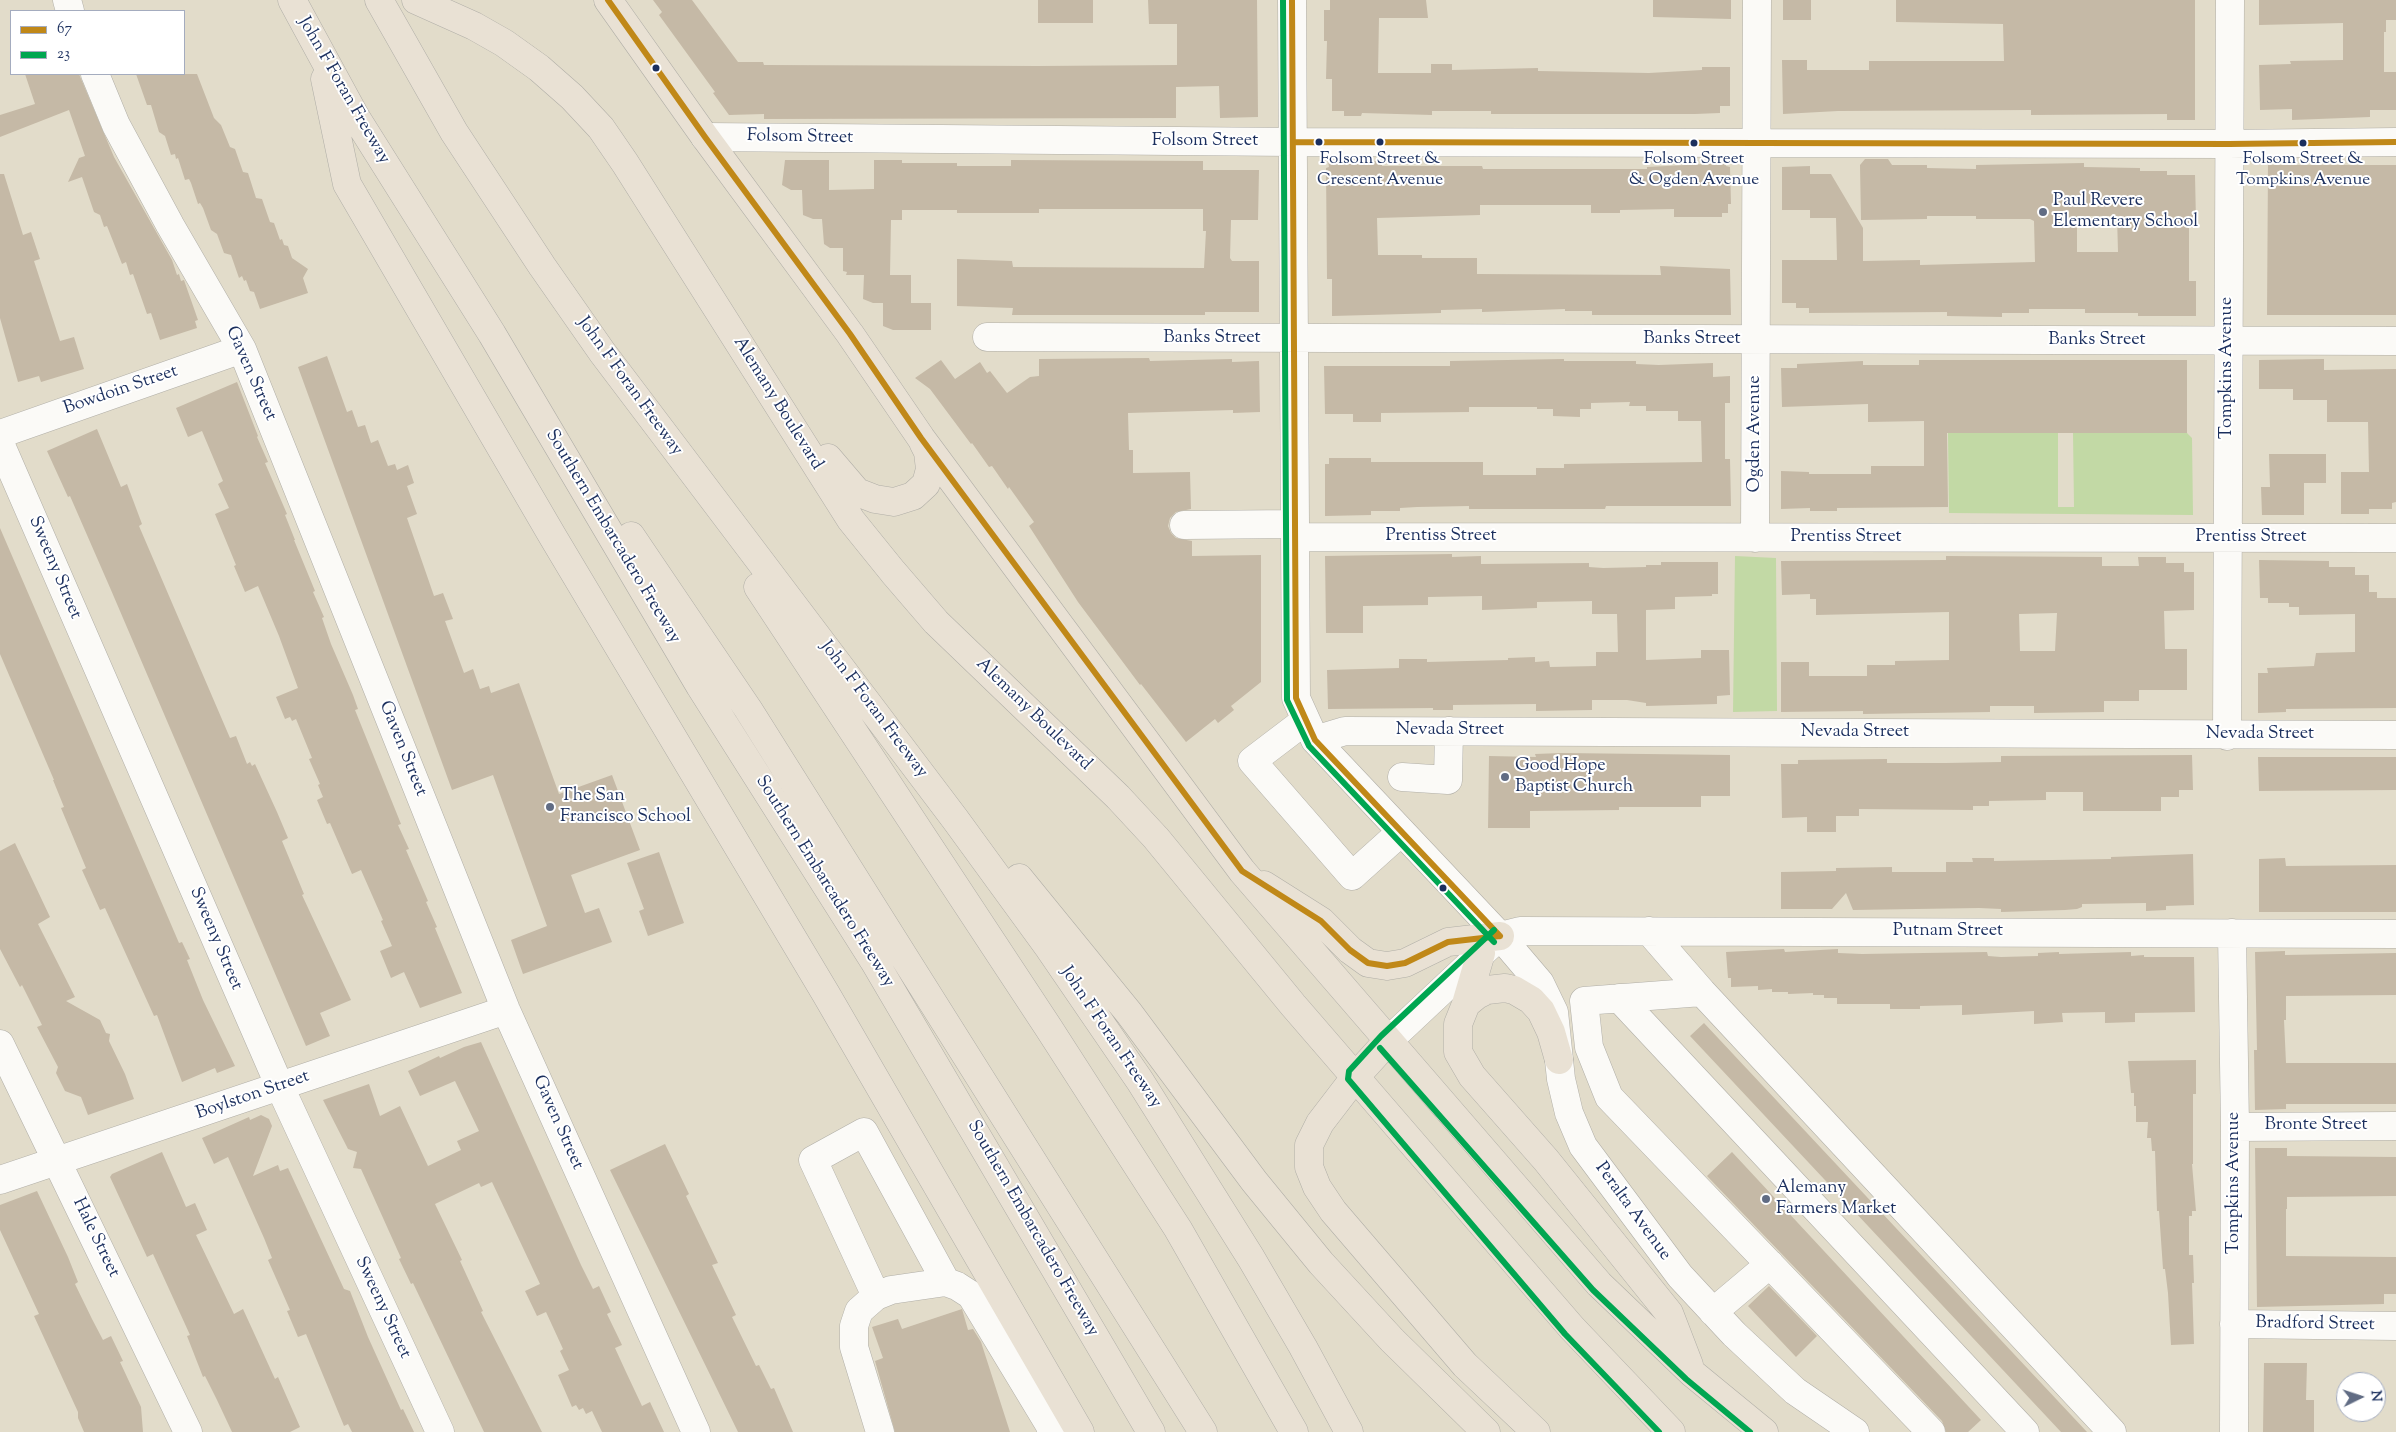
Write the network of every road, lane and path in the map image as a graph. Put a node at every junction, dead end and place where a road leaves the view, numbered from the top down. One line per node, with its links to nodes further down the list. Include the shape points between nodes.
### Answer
1 (292, 0): 8 (main road, John F Foran Freeway)
2 (379, 0): 22 (main road, John F Foran Freeway, via 454,132)
3 (416, 0): 23 (main road, Alemany Boulevard, via 504,43 572,97 606,135)
4 (608, 0): 10 (main road)
5 (1292, 0): 11 (street, Peralta Avenue)
6 (1757, 0): 13 (street, Ogden Avenue)
7 (2230, 0): 14 (street, Tompkins Avenue)
8 (319, 51): 15 (main road, John F Foran Freeway, via 408,204); 69 (main road, via 348,184 548,529 826,994)
9 (95, 75): 21 (street, Gaven Street, via 116,125)
10 (705, 137): 11 (street, Folsom Street); 25 (main road)
11 (1293, 142): 13 (street, Folsom Street); 17 (street, Peralta Avenue)
12 (2396, 142): 14 (street, Folsom Street)
13 (1756, 143): 14 (street, Folsom Street); 18 (street, Ogden Avenue)
14 (2229, 144): 19 (street, Tompkins Avenue)
15 (492, 334): 70 (main road, Southern Embarcadero Freeway, via 690,670 874,961); 71 (main road, via 729,680)
16 (987, 337): 17 (street, Banks Street)
17 (1294, 339): 18 (street, Banks Street); 28 (street, Peralta Avenue)
18 (1756, 340): 19 (street, Banks Street); 29 (street, Ogden Avenue)
19 (2228, 341): 20 (street, Banks Street); 30 (street, Tompkins Avenue)
20 (2396, 341)
21 (242, 349): 24 (street, Bowdoin Street); 47 (street, Gaven Street)
22 (602, 352): 32 (main road, John F Foran Freeway); 72 (main road, via 1121,1139 1178,1229)
23 (765, 385): 25 (main road, via 858,492 875,500 894,502 913,496 926,484 930,469); 51 (main road, Alemany Boulevard, via 851,520 893,572 936,622 1118,797 1156,838 1293,1005)
24 (0, 434)
25 (922, 438): 39 (main road)
26 (0, 443): 52 (street, Sweeny Street)
27 (1184, 525): 28 (street, Prentiss Street)
28 (1295, 531): 29 (street, Prentiss Street); 33 (street, Peralta Avenue, via 1296,698)
29 (1755, 538): 30 (street, Prentiss Street)
30 (2227, 538): 31 (street, Prentiss Street); 35 (street, Tompkins Avenue)
31 (2396, 538)
32 (795, 608): 73 (main road, John F Foran Freeway, via 1044,941 1140,1081 1264,1281); 74 (main road, via 1097,972 1286,1221 1357,1303)
33 (1310, 730): 34 (street, Nevada Street); 38 (street, Peralta Avenue); 38 (street, via 1252,761 1352,876)
34 (1449, 731): 35 (street, Nevada Street); 37 (street, via 1448,780)
35 (2227, 736): 36 (street, Nevada Street)
36 (2396, 736)
37 (1402, 777)
38 (1402, 832): 43 (street, Peralta Avenue)
39 (1242, 871): 43 (main road, via 1321,921 1368,963 1387,966 1405,963 1448,942); 48 (main road)
40 (1649, 931): 41 (street, Putnam Street); 43 (street, Putnam Street, via 1520,931); 44 (street)
41 (2232, 933): 42 (street, Putnam Street); 53 (street, Tompkins Avenue)
42 (2396, 934)
43 (1490, 944): 46 (main road); 48 (street); 50 (street, Peralta Avenue, via 1540,982 1554,1012)
44 (1702, 992): 45 (street); 81 (street)
45 (1619, 998): 57 (street, via 1584,1000 1589,1047 1609,1097); 80 (street)
46 (1466, 1004): 50 (main road, via 1488,990 1505,988 1531,1000 1542,1011); 63 (main road, via 1458,1024 1458,1052 1472,1076 1546,1160 1669,1314)
47 (506, 1010): 52 (street, Boylston Street); 66 (street, Gaven Street)
48 (1387, 1042): 51 (main road); 63 (main road, via 1599,1284)
49 (0, 1044): 55 (street, Hale Street)
50 (1559, 1060): 60 (street, Peralta Avenue, via 1569,1113 1583,1146 1680,1276)
51 (1356, 1076): 75 (main road, via 1320,1123 1309,1145 1309,1167 1316,1187 1465,1365); 76 (main road, Alemany Boulevard, via 1572,1328)
52 (280, 1087): 55 (street, Boylston Street); 65 (street, Sweeny Street)
53 (2235, 1126): 54 (street, Bronte Street); 61 (street, Tompkins Avenue)
54 (2396, 1126)
55 (58, 1162): 56 (street, Boylston Street); 64 (street, Hale Street)
56 (0, 1180)
57 (1770, 1264): 60 (street); 79 (street)
58 (946, 1282): 59 (street, via 899,1288); 59 (street, via 864,1132 813,1160); 68 (street, via 971,1295)
59 (876, 1296): 67 (street, via 859,1311 854,1326 854,1347)
60 (1713, 1312): 78 (street, Peralta Avenue, via 1795,1391)
61 (2234, 1324): 62 (street, Bradford Street); 82 (street, Tompkins Avenue)
62 (2396, 1326)
63 (1692, 1373): 77 (main road)
64 (188, 1432)
65 (440, 1432)
66 (696, 1432)
67 (880, 1432)
68 (1052, 1432)
69 (1080, 1432)
70 (1151, 1432)
71 (1204, 1432)
72 (1294, 1432)
73 (1349, 1432)
74 (1486, 1432)
75 (1536, 1432)
76 (1671, 1432)
77 (1764, 1432)
78 (1855, 1432)
79 (1931, 1432)
80 (2025, 1432)
81 (2112, 1432)
82 (2234, 1432)

